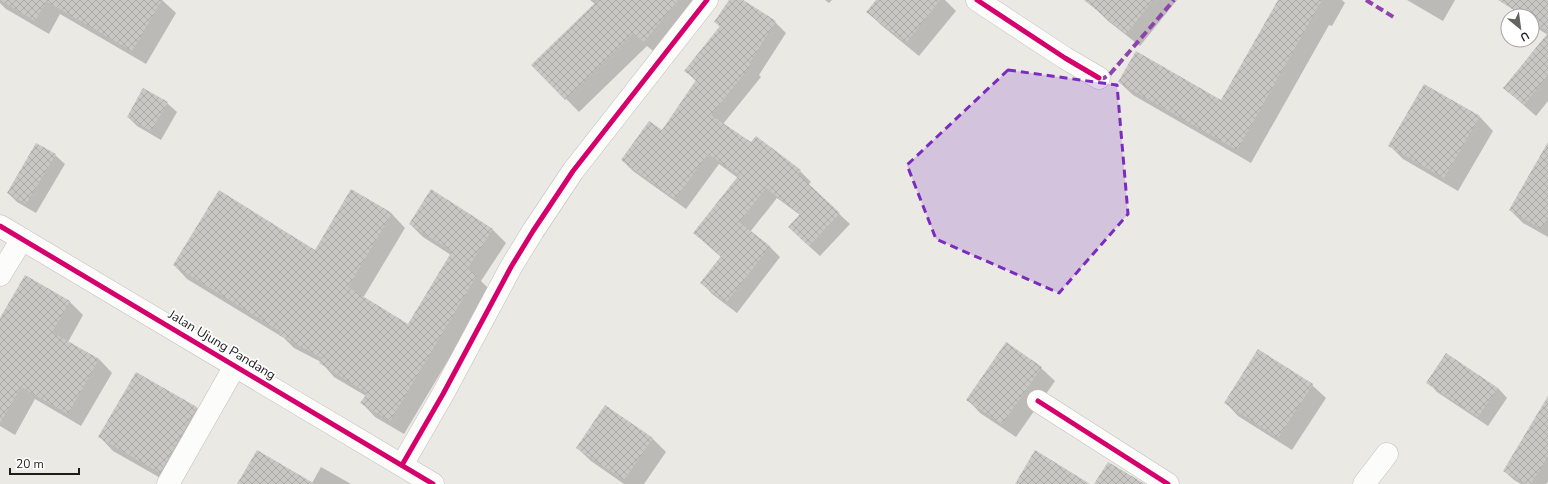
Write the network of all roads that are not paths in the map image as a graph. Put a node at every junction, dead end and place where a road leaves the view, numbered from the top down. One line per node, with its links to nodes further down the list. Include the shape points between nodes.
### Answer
1 (707, 0): 10 (street, via 573,171 532,231)
2 (977, 0): 3 (street)
3 (1099, 78)
4 (0, 226): 5 (street, Jalan Ujung Pandang)
5 (22, 239): 6 (street); 7 (street, Jalan Ujung Pandang)
6 (0, 275)
7 (235, 366): 10 (street, Jalan Ujung Pandang); 12 (street)
8 (1038, 401): 11 (street)
9 (1387, 454): 14 (street)
10 (402, 465): 13 (street, Jalan Ujung Pandang)
11 (1166, 483)
12 (168, 484)
13 (433, 484)
14 (1364, 484)

